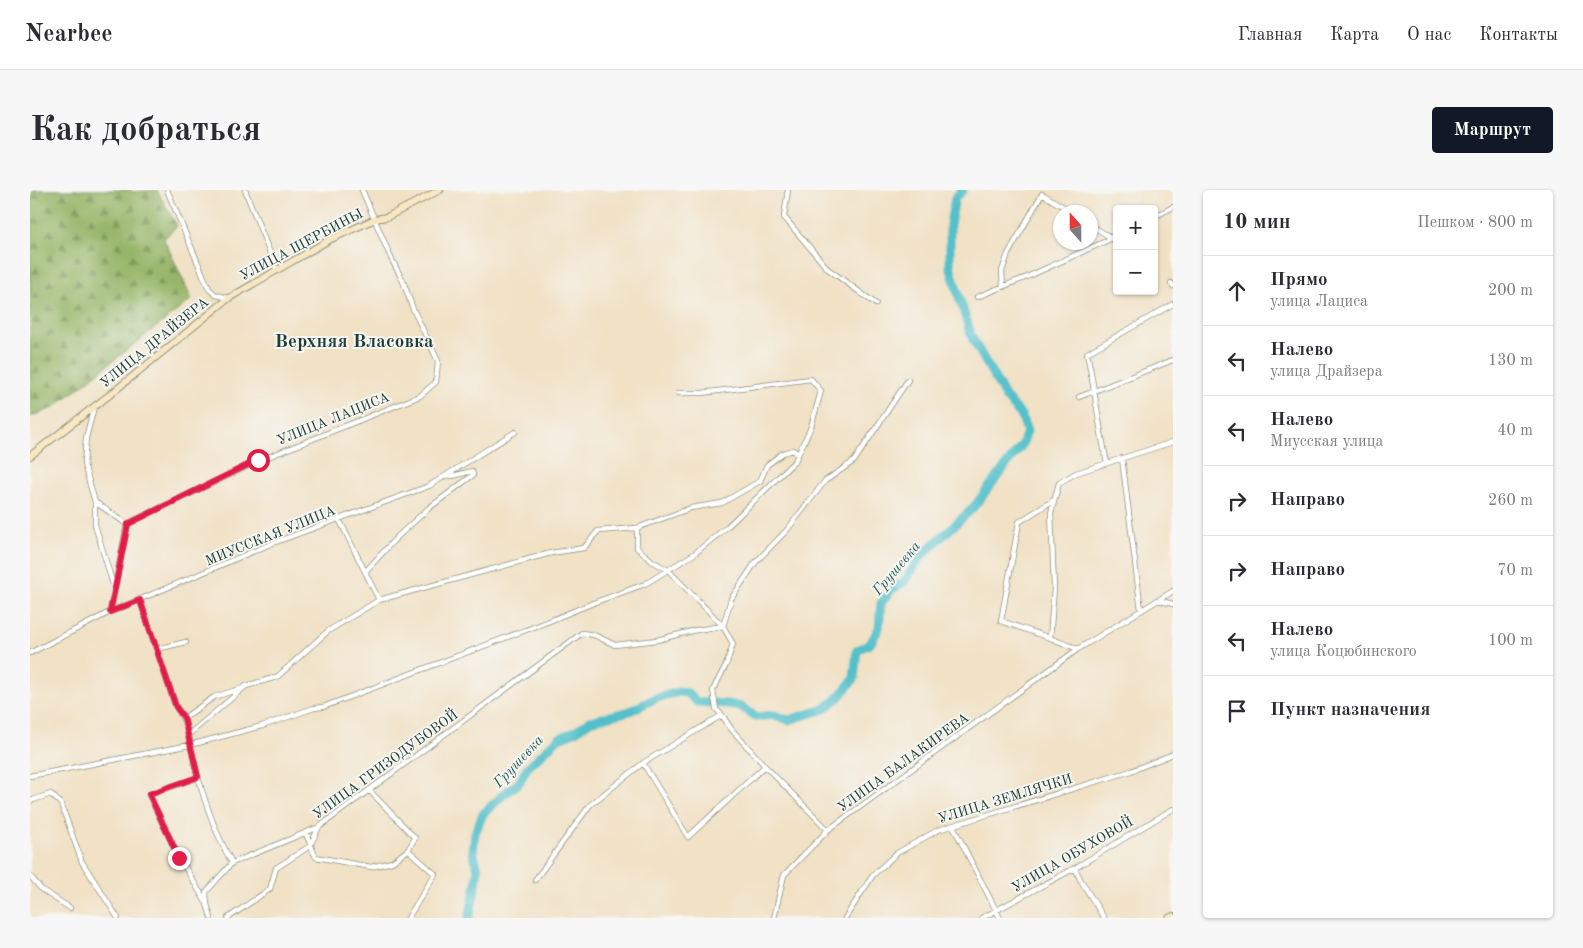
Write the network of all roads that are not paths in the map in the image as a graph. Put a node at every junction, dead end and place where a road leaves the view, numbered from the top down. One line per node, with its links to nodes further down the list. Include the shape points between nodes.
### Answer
1 (167, 190): 16 (street, via 209,289)
2 (245, 190): 13 (street)
3 (362, 190): 9 (street)
4 (440, 190): 9 (street, УЛИЦА ЩЕРБИНЫ, via 387,217)
5 (788, 190): 17 (street, via 784,216 828,268)
6 (1060, 205): 14 (street, via 1042,194 1008,254 1002,271)
7 (1173, 207): 8 (street)
8 (1158, 215)
9 (375, 219): 13 (street, УЛИЦА ЩЕРБИНЫ, via 329,240); 35 (street, УЛИЦА ЛАЦИСА, via 438,361 436,382 420,396 258,460)
10 (1098, 229): 11 (street)
11 (1113, 236)
12 (1113, 237): 14 (street)
13 (277, 271): 16 (street, УЛИЦА ЩЕРБИНЫ)
14 (1004, 287): 15 (street)
15 (977, 297)
16 (228, 298): 24 (street, УЛИЦА ДРАЙЗЕРА)
17 (876, 304)
18 (1173, 304): 21 (street, via 1088,353)
19 (1173, 360): 21 (street)
20 (908, 380): 47 (street, via 854,460 825,481 787,530 754,563 731,599)
21 (1095, 390): 23 (street); 30 (street)
22 (678, 393): 27 (street, via 702,393 811,379 822,391 812,427)
23 (1080, 397)
24 (95, 406): 28 (street, УЛИЦА ДРАЙЗЕРА); 33 (street, УЛИЦА ДРАЙЗЕРА, via 86,438 84,464)
25 (515, 432): 31 (street, МИУССКАЯ УЛИЦА)
26 (1173, 442): 29 (street)
27 (798, 454): 36 (street, via 793,450 783,453 767,466 760,481 722,503 691,508); 37 (street, via 795,461 727,527)
28 (30, 456)
29 (1122, 458): 30 (street); 45 (street)
30 (1107, 463): 32 (street, via 1076,473 1059,483)
31 (447, 475): 34 (street, МИУССКАЯ УЛИЦА, via 429,486); 38 (street, via 472,471 473,475 429,508)
32 (1054, 500): 48 (street, via 1054,588); 48 (street, via 1019,522 1001,621)
33 (95, 502): 35 (street); 39 (street, УЛИЦА ДРАЙЗЕРА, via 95,525)
34 (339, 519): 38 (street); 41 (street, МИУССКАЯ УЛИЦА, via 273,543)
35 (128, 524): 39 (street)
36 (637, 528): 37 (street, via 637,548); 42 (street, via 598,531 584,548 551,553)
37 (668, 570): 47 (street); 57 (street, via 646,584 339,702)
38 (366, 572): 42 (street)
39 (114, 589): 46 (street)
40 (1173, 590): 43 (street, УЛИЦА БАЛАКИРЕВА)
41 (140, 600): 46 (street, МИУССКАЯ УЛИЦА); 50 (street)
42 (379, 600): 53 (street, via 328,631 277,677)
43 (1157, 600): 44 (street); 45 (street, УЛИЦА БАЛАКИРЕВА)
44 (1173, 604)
45 (1141, 610): 51 (street, УЛИЦА БАЛАКИРЕВА)
46 (110, 612): 52 (street, МИУССКАЯ УЛИЦА)
47 (723, 626): 54 (street, via 733,644 713,690 716,709); 63 (street, УЛИЦА ГРИЗОДУБОВОЙ, via 658,640 615,645 582,633)
48 (1050, 638): 51 (street)
49 (186, 642): 50 (street)
50 (156, 649): 55 (street, via 176,707)
51 (1078, 650): 68 (street, УЛИЦА БАЛАКИРЕВА)
52 (30, 653)
53 (246, 686): 55 (street, via 214,697); 56 (street)
54 (722, 715): 59 (street); 60 (street)
55 (184, 718): 56 (street)
56 (188, 735): 57 (street)
57 (190, 745): 61 (street); 62 (street)
58 (1173, 754): 66 (street, УЛИЦА ЗЕМЛЯЧКИ, via 1131,771)
59 (644, 763): 60 (street, via 688,836); 75 (street, via 590,806)
60 (765, 766): 68 (street)
61 (30, 776)
62 (198, 777): 72 (street, via 220,841); 76 (street, via 149,794 179,858)
63 (369, 790): 67 (street, УЛИЦА ГРИЗОДУБОВОЙ); 71 (street, via 414,838)
64 (30, 801): 80 (street, via 50,794 61,804 82,862)
65 (1173, 809): 73 (street, УЛИЦА ОБУХОВОЙ)
66 (953, 826): 78 (street); 85 (street, УЛИЦА ЗЕМЛЯЧКИ, via 938,830 897,853 873,875)
67 (319, 827): 69 (street, УЛИЦА ГРИЗОДУБОВОЙ); 70 (street)
68 (828, 830): 84 (street, УЛИЦА БАЛАКИРЕВА, via 784,875)
69 (305, 833): 70 (street); 72 (street, УЛИЦА ГРИЗОДУБОВОЙ)
70 (310, 846): 71 (street, via 316,857 371,867 392,862); 82 (street, via 276,868 270,889)
71 (408, 850): 83 (street, via 435,874)
72 (232, 863): 76 (street, УЛИЦА ГРИЗОДУБОВОЙ, via 206,892)
73 (1075, 868): 78 (street, УЛИЦА ОБУХОВОЙ); 88 (street)
74 (30, 876): 77 (street, via 42,890)
75 (534, 880)
76 (207, 904): 81 (street)
77 (70, 908)
78 (995, 910): 86 (street, УЛИЦА ОБУХОВОЙ); 87 (street)
79 (1173, 916): 89 (street)
80 (118, 918)
81 (211, 918)
82 (228, 918)
83 (408, 918)
84 (774, 918)
85 (845, 918)
86 (982, 918)
87 (1000, 918)
88 (1104, 918)
89 (1169, 918)

